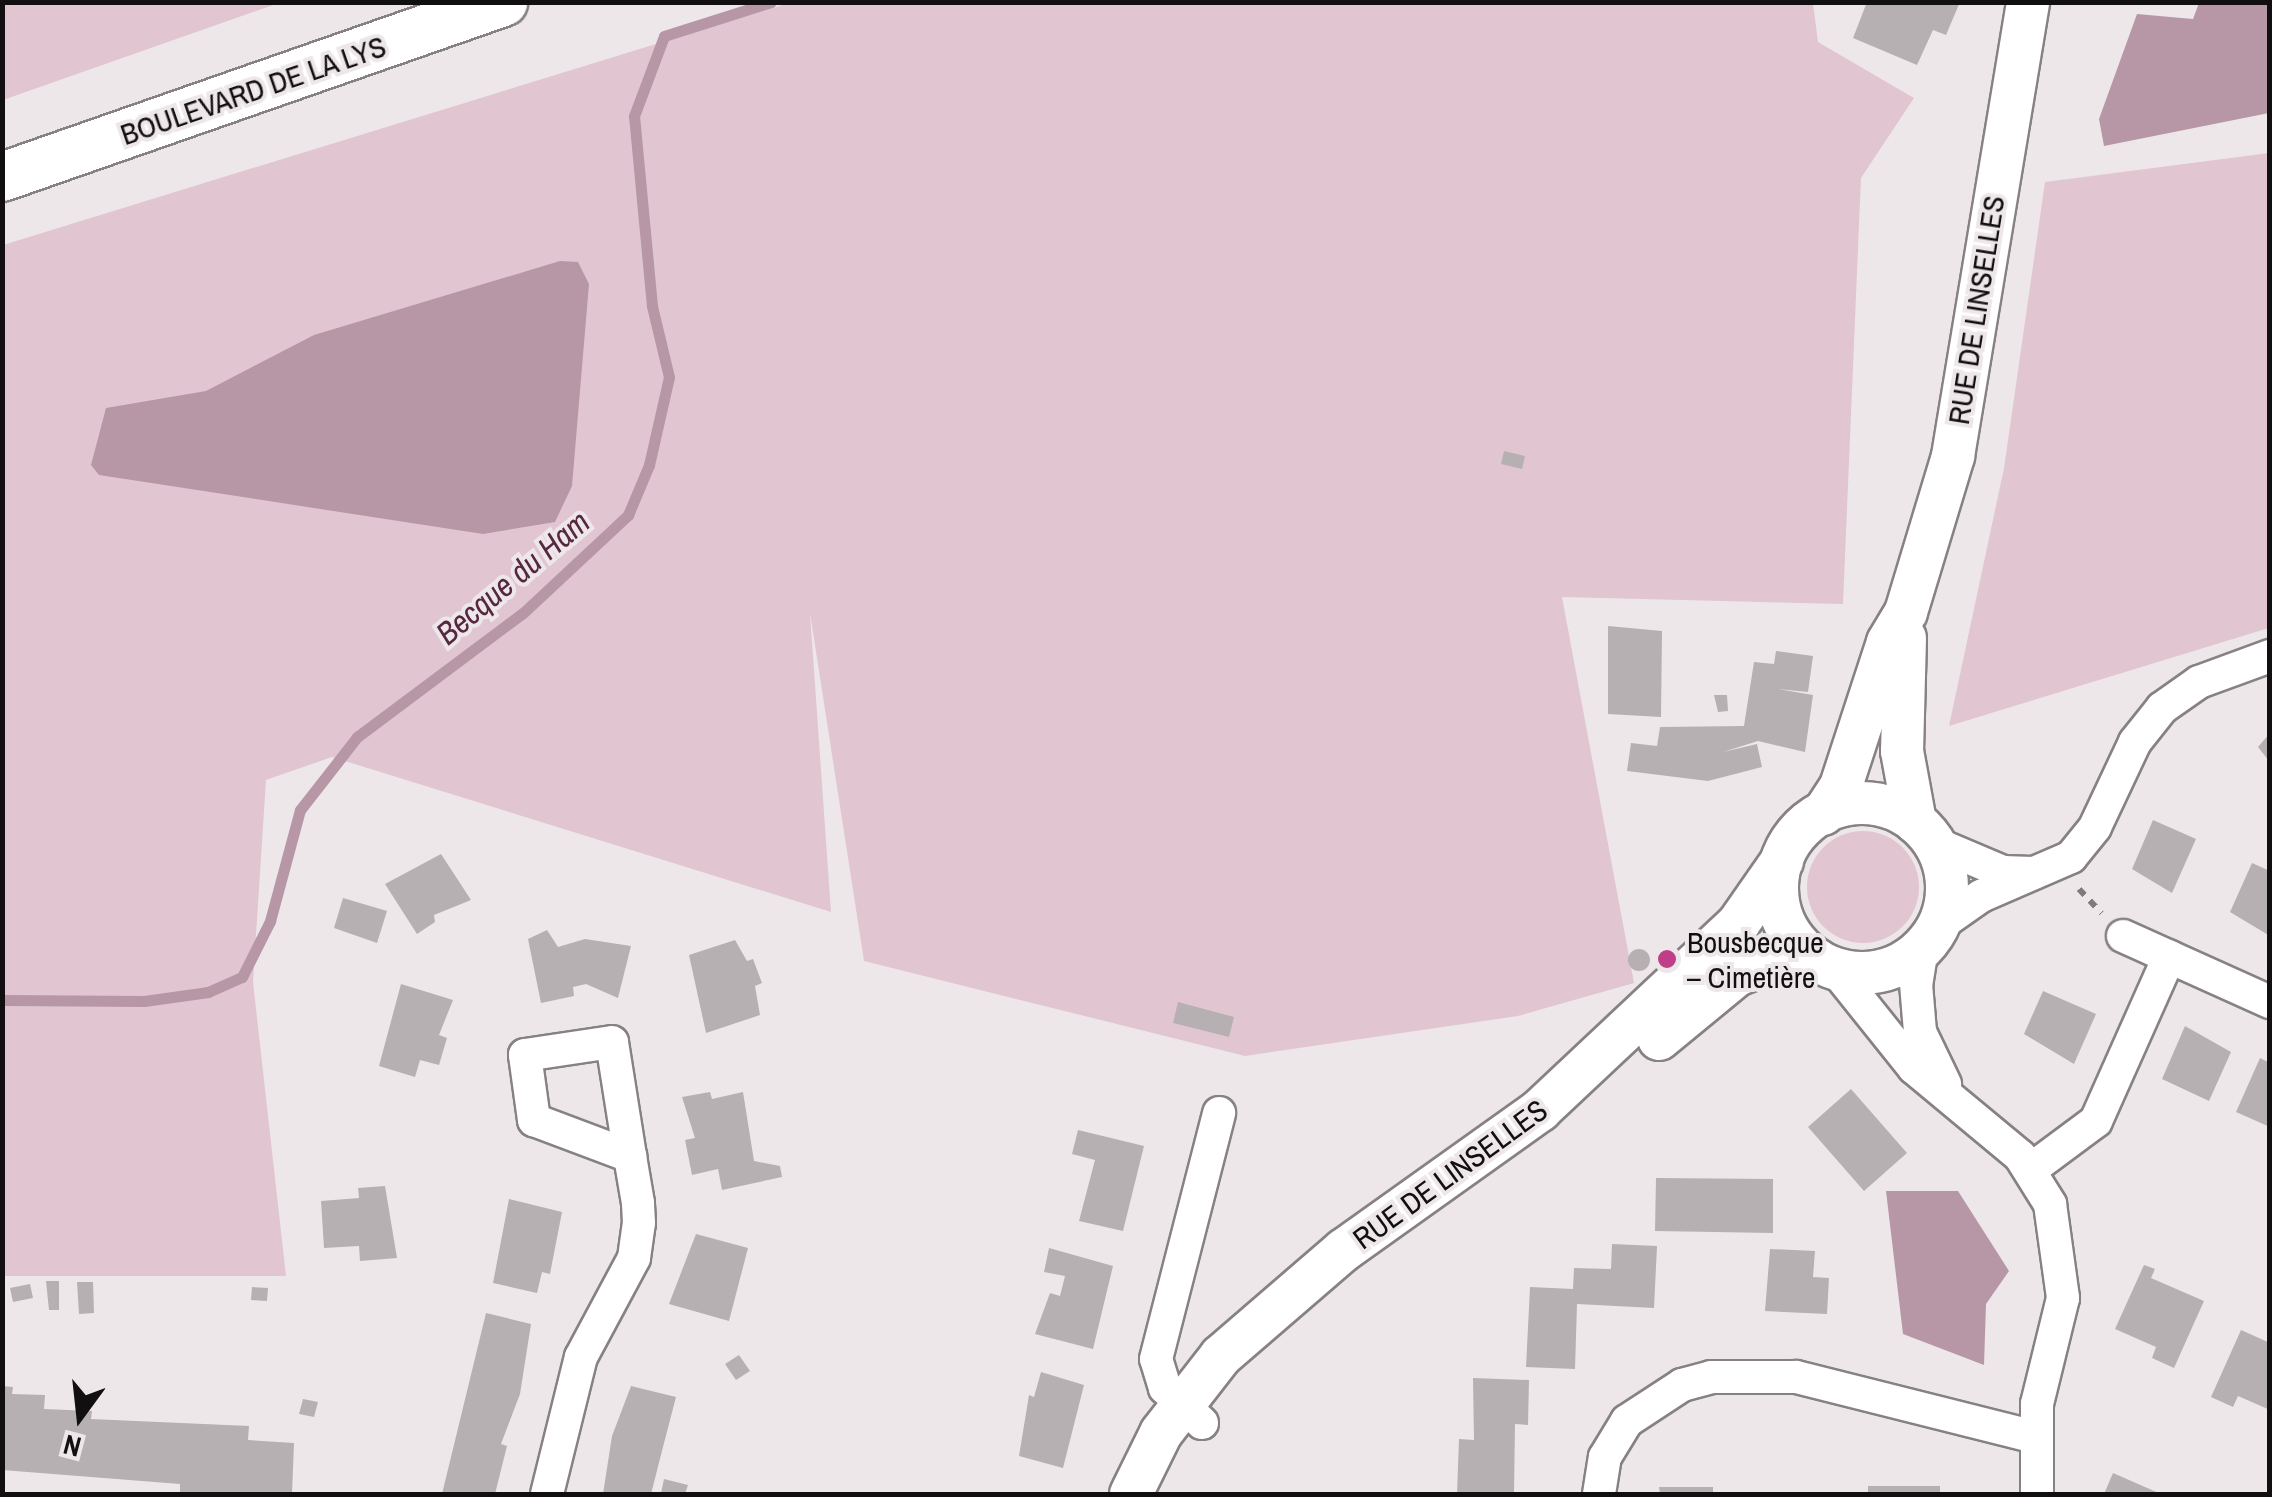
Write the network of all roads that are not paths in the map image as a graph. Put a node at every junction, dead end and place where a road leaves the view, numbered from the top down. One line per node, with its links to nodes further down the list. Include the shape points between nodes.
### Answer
1 (504, 2): 3 (main road, BOULEVARD DE LA LYS)
2 (2028, 2): 4 (street, RUE DE LINSELLES, via 1969,380)
3 (2, 177)
4 (1906, 612): 6 (street, RUE DE LINSELLES, via 1888,642 1841,786); 7 (street, RUE DE LINSELLES, via 1900,715)
5 (2270, 656): 9 (street, via 2200,682 2162,708 2135,742 2095,827)
6 (1823, 814): 7 (street, via 1870,804); 8 (street, via 1794,838)
7 (1924, 832): 9 (street, via 2003,872); 11 (street, via 1946,877)
8 (1782, 861): 13 (street, via 1780,911 1798,944); 19 (street, RUE DE LINSELLES, via 1738,924 1584,1071 1465,1168 1293,1291 1221,1356)
9 (2053, 869): 11 (street, via 1981,896)
10 (2123, 936): 12 (street)
11 (1930, 938): 13 (street, via 1881,971); 15 (street, via 1916,984 1920,1032)
12 (2169, 957): 14 (street); 18 (street, via 2096,1121)
13 (1826, 964): 15 (street, via 1914,1068); 19 (street, RUE DE LINSELLES, via 1764,963 1698,1003 1552,1137 1325,1300)
14 (2270, 1002)
15 (1958, 1104): 18 (street)
16 (1219, 1113): 19 (street, via 1156,1359 1165,1388)
17 (630, 1156): 21 (street, via 639,1223 634,1258 580,1357)
18 (2030, 1170): 20 (street, via 2057,1225 2062,1283)
19 (1191, 1414): 22 (street, RUE DE LINSELLES); 23 (street, RUE DE LINSELLES)
20 (2036, 1437): 24 (street, via 1796,1377 1711,1377 1682,1385 1627,1421 1606,1457); 25 (street)
21 (547, 1494)
22 (1131, 1494)
23 (1144, 1494)
24 (1599, 1494)
25 (2037, 1494)

